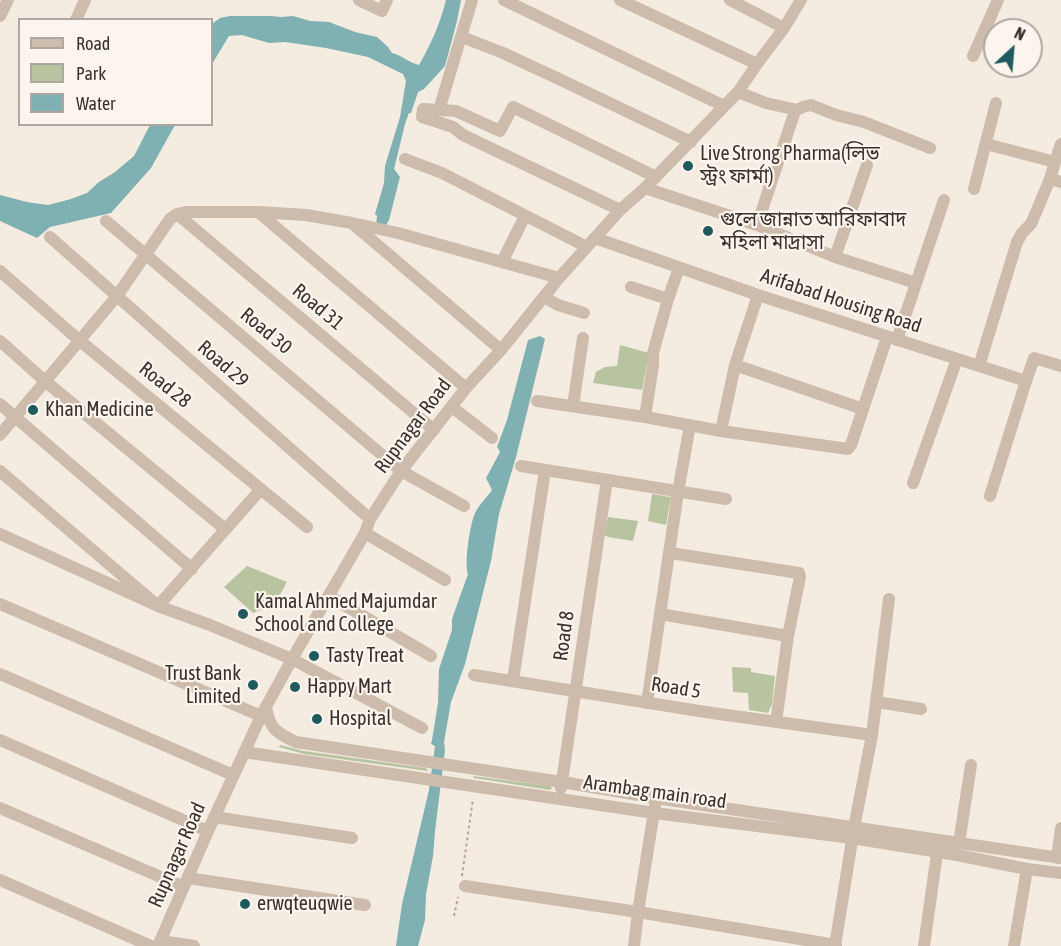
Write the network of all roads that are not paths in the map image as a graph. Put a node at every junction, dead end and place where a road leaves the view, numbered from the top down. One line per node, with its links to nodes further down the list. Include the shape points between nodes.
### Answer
1 (8, 0): 11 (street)
2 (86, 0): 12 (street)
3 (359, 0): 4 (street, via 382,11)
4 (387, 0)
5 (472, 0): 14 (street)
6 (504, 0): 19 (street)
7 (620, 0): 16 (street)
8 (730, 0): 13 (street)
9 (801, 0): 13 (street, Rupnagar Road)
10 (998, 0): 15 (street)
11 (0, 16)
12 (77, 18)
13 (784, 28): 16 (street, Rupnagar Road)
14 (462, 37): 20 (street); 22 (street, via 550,74)
15 (973, 56)
16 (757, 64): 17 (street, Rupnagar Road)
17 (738, 92): 19 (street, Rupnagar Road); 21 (street)
18 (996, 103): 23 (street)
19 (724, 106): 22 (street, Rupnagar Road)
20 (439, 110): 29 (street, via 456,111 500,131 513,106); 34 (street, via 423,110 422,117 453,128)
21 (795, 111): 25 (street, via 811,105); 40 (street)
22 (691, 142): 29 (street, Rupnagar Road)
23 (986, 144): 27 (street); 32 (street)
24 (1061, 144): 27 (street)
25 (930, 148)
26 (405, 159): 37 (street, Arifabad Housing Road, via 442,173)
27 (1055, 162): 30 (street)
28 (867, 165): 44 (street)
29 (656, 177): 31 (street, Rupnagar Road)
30 (1055, 181): 63 (street, via 1017,242)
31 (645, 188): 34 (street, Rupnagar Road); 40 (street)
32 (974, 189)
33 (944, 200): 49 (street)
34 (620, 210): 42 (street, Rupnagar Road)
35 (258, 212): 36 (street); 39 (street); 67 (street)
36 (177, 214): 43 (street); 76 (street, Road 31)
37 (525, 216): 42 (street, Arifabad Housing Road); 45 (street)
38 (106, 221): 43 (street, Road 30)
39 (352, 223): 45 (street); 60 (street)
40 (757, 225): 44 (street)
41 (50, 237): 52 (street, Road 29)
42 (591, 242): 46 (street, Arifabad Housing Road); 48 (street, Rupnagar Road)
43 (145, 254): 52 (street); 83 (street, Road 30)
44 (836, 257): 49 (street)
45 (502, 262): 48 (street)
46 (679, 268): 51 (street, Arifabad Housing Road); 54 (street)
47 (0, 271): 59 (street, Road 28)
48 (559, 278): 53 (street, Rupnagar Road)
49 (916, 283): 57 (street)
50 (631, 287): 54 (street)
51 (758, 295): 57 (street, Arifabad Housing Road); 62 (street)
52 (117, 296): 59 (street); 91 (street, Road 29)
53 (544, 297): 55 (street); 60 (street, Rupnagar Road)
54 (668, 299): 74 (street, via 653,353)
55 (584, 314)
56 (583, 338): 70 (street)
57 (892, 338): 61 (street, Arifabad Housing Road); 72 (street)
58 (0, 341): 65 (street)
59 (80, 341): 65 (street); 86 (street, Road 28)
60 (501, 350): 67 (street, Rupnagar Road)
61 (957, 359): 63 (street, Arifabad Housing Road); 85 (street)
62 (735, 365): 72 (street); 77 (street)
63 (979, 366): 66 (street, Arifabad Housing Road)
64 (1061, 366): 66 (street, via 1034,358)
65 (45, 381): 73 (street); 93 (street)
66 (1026, 381): 88 (street)
67 (466, 388): 71 (street, Rupnagar Road)
68 (537, 401): 70 (street)
69 (0, 404): 73 (street)
70 (573, 406): 74 (street)
71 (452, 407): 76 (street, Rupnagar Road); 79 (street)
72 (863, 409): 77 (street, via 848,449)
73 (15, 417): 78 (street); 97 (street)
74 (645, 417): 75 (street)
75 (690, 425): 77 (street); 87 (street)
76 (434, 430): 83 (street, Rupnagar Road)
77 (721, 431)
78 (0, 435)
79 (492, 438)
80 (520, 466): 81 (street)
81 (545, 470): 84 (street); 109 (street)
82 (0, 471): 102 (street)
83 (401, 471): 90 (street, Road 30); 91 (street, Rupnagar Road)
84 (607, 480): 87 (street); 110 (street, Road 8)
85 (913, 483)
86 (261, 489): 92 (street, Road 28); 93 (street)
87 (678, 492): 89 (street); 96 (street)
88 (990, 496)
89 (726, 499)
90 (464, 506)
91 (370, 519): 94 (street, Rupnagar Road)
92 (307, 527)
93 (225, 529): 97 (street)
94 (365, 533): 98 (street); 99 (street, Rupnagar Road)
95 (0, 534): 102 (street)
96 (670, 553): 103 (street); 104 (street, via 798,572)
97 (192, 569): 102 (street)
98 (445, 580)
99 (329, 596): 105 (street); 106 (street, Rupnagar Road)
100 (889, 598): 111 (street)
101 (0, 604): 114 (street)
102 (158, 606): 106 (street)
103 (660, 614): 104 (street); 112 (street)
104 (788, 636): 115 (street)
105 (432, 656)
106 (292, 659): 114 (street, Rupnagar Road); 116 (street)
107 (0, 674): 122 (street)
108 (474, 675): 109 (street, Road 5)
109 (513, 680): 110 (street, Road 5)
110 (576, 691): 112 (street, Road 5); 123 (street, Road 8)
111 (877, 702): 113 (street); 117 (street)
112 (647, 703): 115 (street, Road 5)
113 (921, 709)
114 (263, 711): 119 (street, Rupnagar Road); 121 (street, Arambag main road, via 272,728 296,742)
115 (776, 722): 117 (street, Road 5)
116 (422, 728)
117 (872, 735): 132 (street)
118 (0, 740): 131 (street)
119 (244, 752): 122 (street, Rupnagar Road); 124 (street, Arambag main road)
120 (971, 765): 134 (street)
121 (451, 766): 123 (street, Arambag main road); 124 (street)
122 (233, 775): 129 (street, Rupnagar Road)
123 (562, 782): 125 (street, Road 8); 126 (street, Arambag main road)
124 (448, 783): 125 (street, Arambag main road)
125 (560, 798): 128 (street, Arambag main road)
126 (656, 798): 128 (street); 132 (street, Arambag main road)
127 (0, 808): 140 (street)
128 (654, 813): 132 (street, Arambag main road); 143 (street)
129 (214, 817): 131 (street, Rupnagar Road); 133 (street)
130 (1061, 828): 136 (street)
131 (208, 831): 140 (street, Rupnagar Road)
132 (853, 833): 135 (street, Arambag main road); 147 (street)
133 (352, 838)
134 (959, 843): 135 (street, Arambag main road); 136 (street, Arambag main road)
135 (938, 846): 137 (street, Arambag main road); 148 (street)
136 (1059, 858)
137 (1027, 869): 138 (street, Arambag main road); 149 (street)
138 (1061, 873)
139 (0, 880): 144 (street)
140 (186, 883): 142 (street); 144 (street, Rupnagar Road)
141 (461, 888): 143 (street)
142 (365, 905)
143 (638, 912): 146 (street); 147 (street)
144 (157, 944): 145 (street)
145 (194, 946)
146 (633, 946)
147 (835, 946)
148 (924, 946)
149 (1014, 946)

